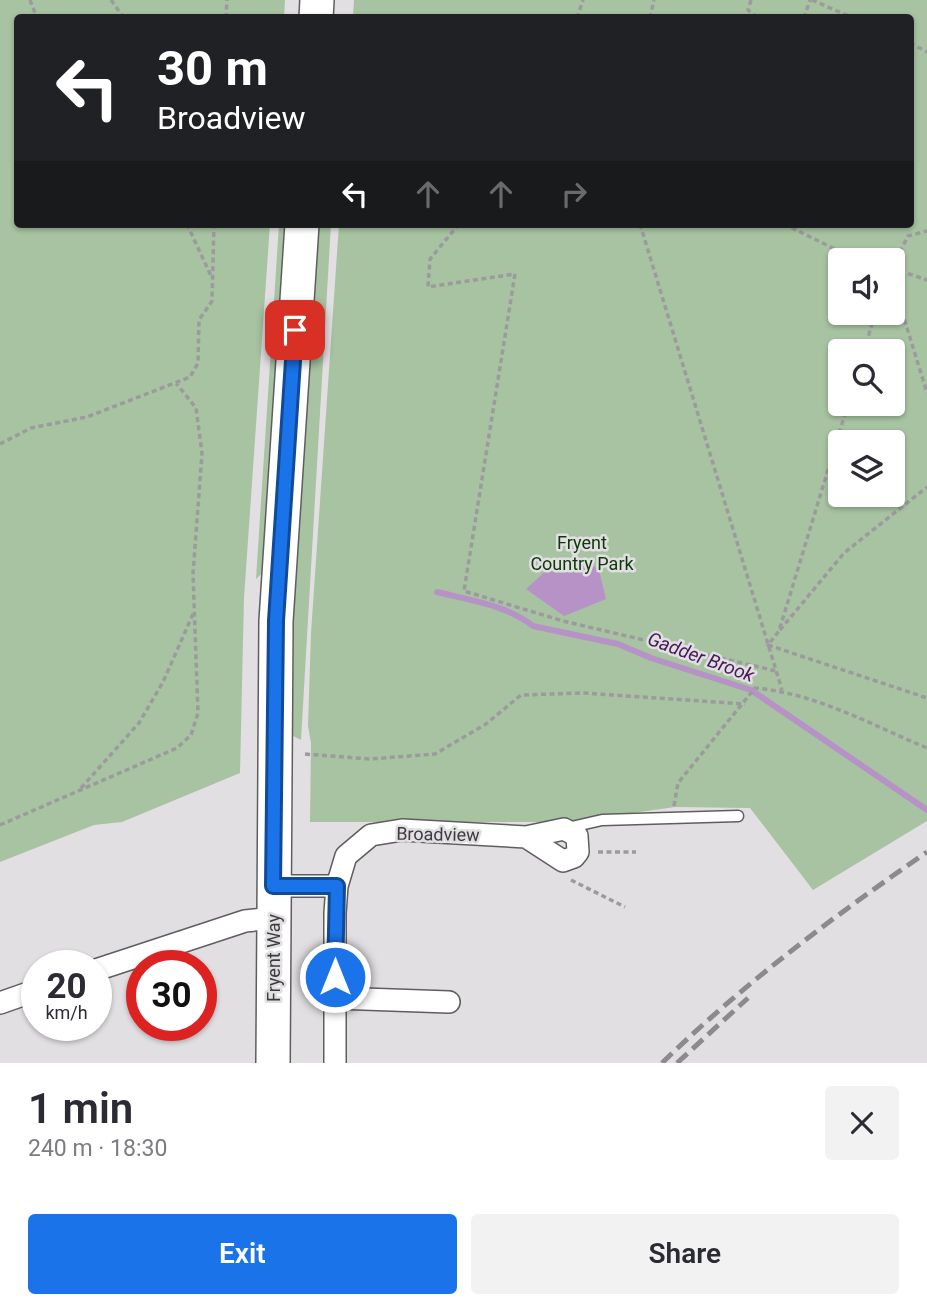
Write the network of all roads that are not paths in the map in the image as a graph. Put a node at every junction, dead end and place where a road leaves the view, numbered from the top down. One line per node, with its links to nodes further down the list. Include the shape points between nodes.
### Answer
1 (302, 228): 6 (main road, Fryent Way, via 276,621)
2 (738, 816): 3 (lane, via 602,820)
3 (564, 829): 4 (street, Broadview); 4 (street, Broadview, via 577,836 570,856)
4 (526, 837): 5 (street, Broadview, via 402,830 371,835 346,856)
5 (337, 886): 6 (street); 9 (street, Broadview)
6 (273, 902): 7 (street, via 245,921); 12 (main road, Fryent Way)
7 (112, 965)
8 (21, 996): 11 (street)
9 (335, 999): 10 (street); 13 (street, Broadview)
10 (449, 1002)
11 (0, 1003)
12 (273, 1063)
13 (335, 1063)

